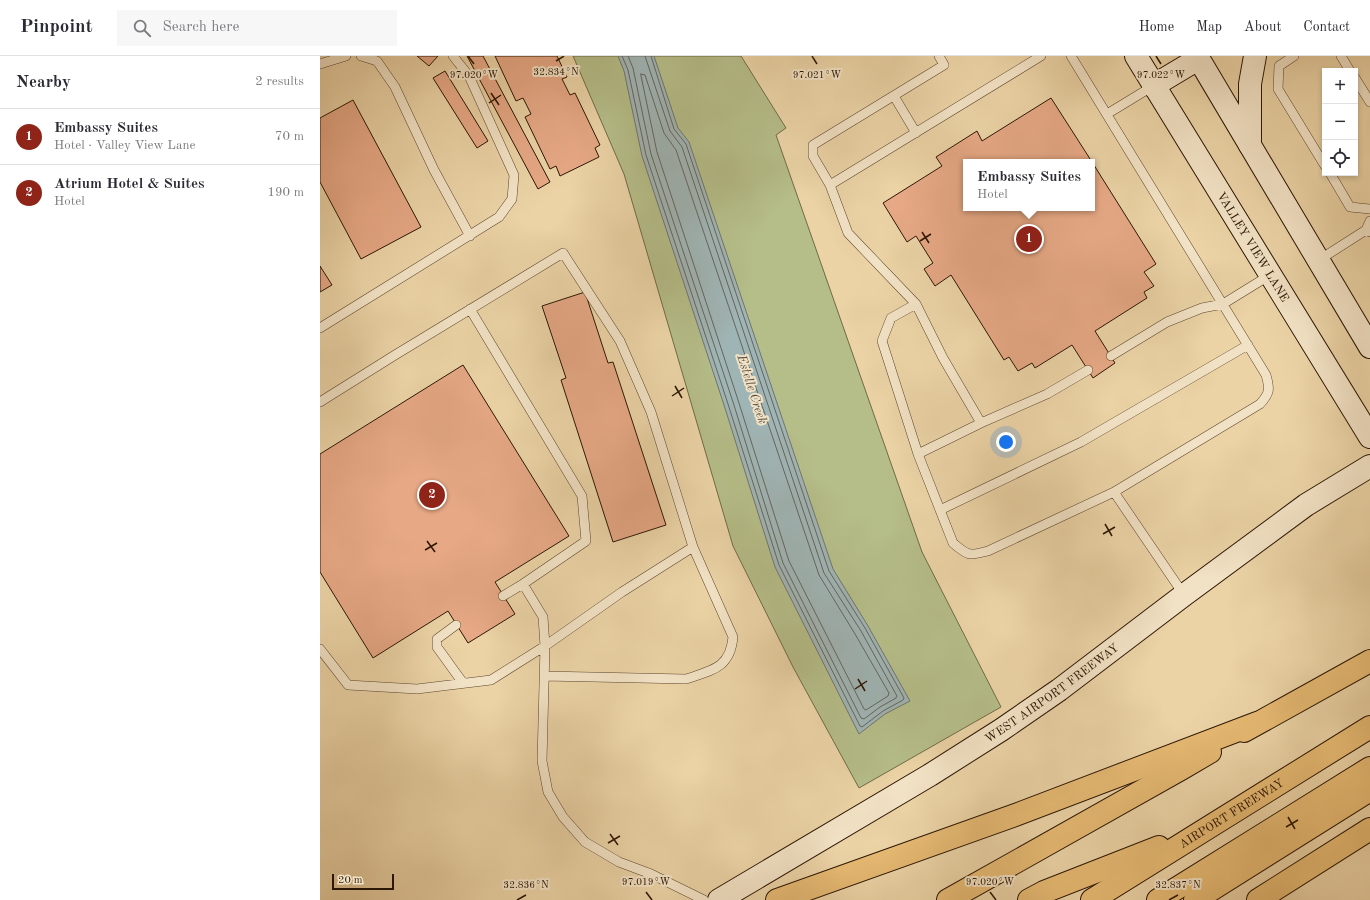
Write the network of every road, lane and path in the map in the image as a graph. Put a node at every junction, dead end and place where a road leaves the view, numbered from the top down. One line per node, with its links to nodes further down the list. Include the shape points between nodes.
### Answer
1 (346, 56): 12 (lane)
2 (360, 56): 27 (lane, via 378,61 395,87 434,170)
3 (452, 56): 27 (lane, via 469,76 514,175 512,199 499,217)
4 (939, 56): 16 (lane, via 944,65)
5 (1041, 56): 19 (lane)
6 (1071, 56): 18 (lane)
7 (1136, 56): 15 (main road, VALLEY VIEW LANE)
8 (1255, 56): 20 (main road, via 1250,84)
9 (1294, 56): 21 (lane, via 1279,66 1278,89)
10 (1341, 56): 13 (lane)
11 (1199, 57): 15 (main road); 20 (main road)
12 (320, 64)
13 (1348, 68)
14 (1358, 83): 17 (lane)
15 (1153, 86): 18 (lane); 29 (main road, VALLEY VIEW LANE)
16 (894, 96): 19 (lane); 23 (lane, via 813,145 813,156)
17 (1370, 102)
18 (1107, 114): 31 (lane)
19 (916, 133): 23 (lane)
20 (1250, 146): 28 (main road)
21 (1322, 161)
22 (1332, 176): 24 (lane, via 1350,207)
23 (830, 185): 30 (lane, via 848,233)
24 (1370, 209)
25 (1370, 221): 26 (lane)
26 (1368, 231): 28 (lane)
27 (470, 236): 33 (lane)
28 (1318, 260): 35 (main road)
29 (1270, 275): 31 (lane); 40 (main road, VALLEY VIEW LANE)
30 (916, 304): 39 (lane, via 943,358); 41 (lane, via 891,318 882,341)
31 (1223, 304): 34 (lane); 36 (lane, via 1202,308 1167,322)
32 (470, 309): 38 (lane); 45 (lane, via 563,253 620,341 651,412); 46 (lane, via 582,496 586,541)
33 (320, 328)
34 (1248, 345): 43 (lane, via 1266,375 1269,387 1267,396 1260,404); 44 (lane, via 1081,442)
35 (1370, 346)
36 (1111, 356)
37 (1088, 370): 39 (lane, via 1047,394)
38 (320, 402)
39 (981, 422): 41 (lane)
40 (1370, 437)
41 (918, 454): 44 (lane)
42 (1370, 466): 47 (main road, WEST AIRPORT FREEWAY, via 1306,505)
43 (1114, 492): 44 (lane, via 988,551 975,554 965,554 953,543); 47 (lane)
44 (940, 510)
45 (693, 547): 50 (lane, via 622,592); 53 (lane, via 733,637 732,648 724,663 708,672 686,679)
46 (523, 584): 48 (lane); 50 (lane, via 543,617)
47 (1184, 595): 62 (main road, WEST AIRPORT FREEWAY, via 1059,690 1001,730)
48 (503, 596)
49 (456, 625): 54 (lane, via 437,639 437,647)
50 (545, 646): 53 (lane); 54 (lane, via 491,680)
51 (320, 650): 54 (lane, via 348,685 417,689)
52 (1370, 661): 55 (highway)
53 (544, 676): 61 (lane, via 542,761 548,792 563,817 585,842 619,862 651,874)
54 (463, 683)
55 (1257, 723): 63 (highway, via 1018,814); 64 (highway, via 1181,769)
56 (1370, 727): 59 (highway, AIRPORT FREEWAY)
57 (1370, 768): 67 (highway)
58 (1370, 790): 68 (highway)
59 (1211, 826): 65 (highway); 66 (highway, AIRPORT FREEWAY)
60 (1370, 829): 69 (highway)
61 (704, 900)
62 (719, 900)
63 (777, 900)
64 (948, 900)
65 (1028, 900)
66 (1092, 900)
67 (1158, 900)
68 (1195, 900)
69 (1258, 900)

